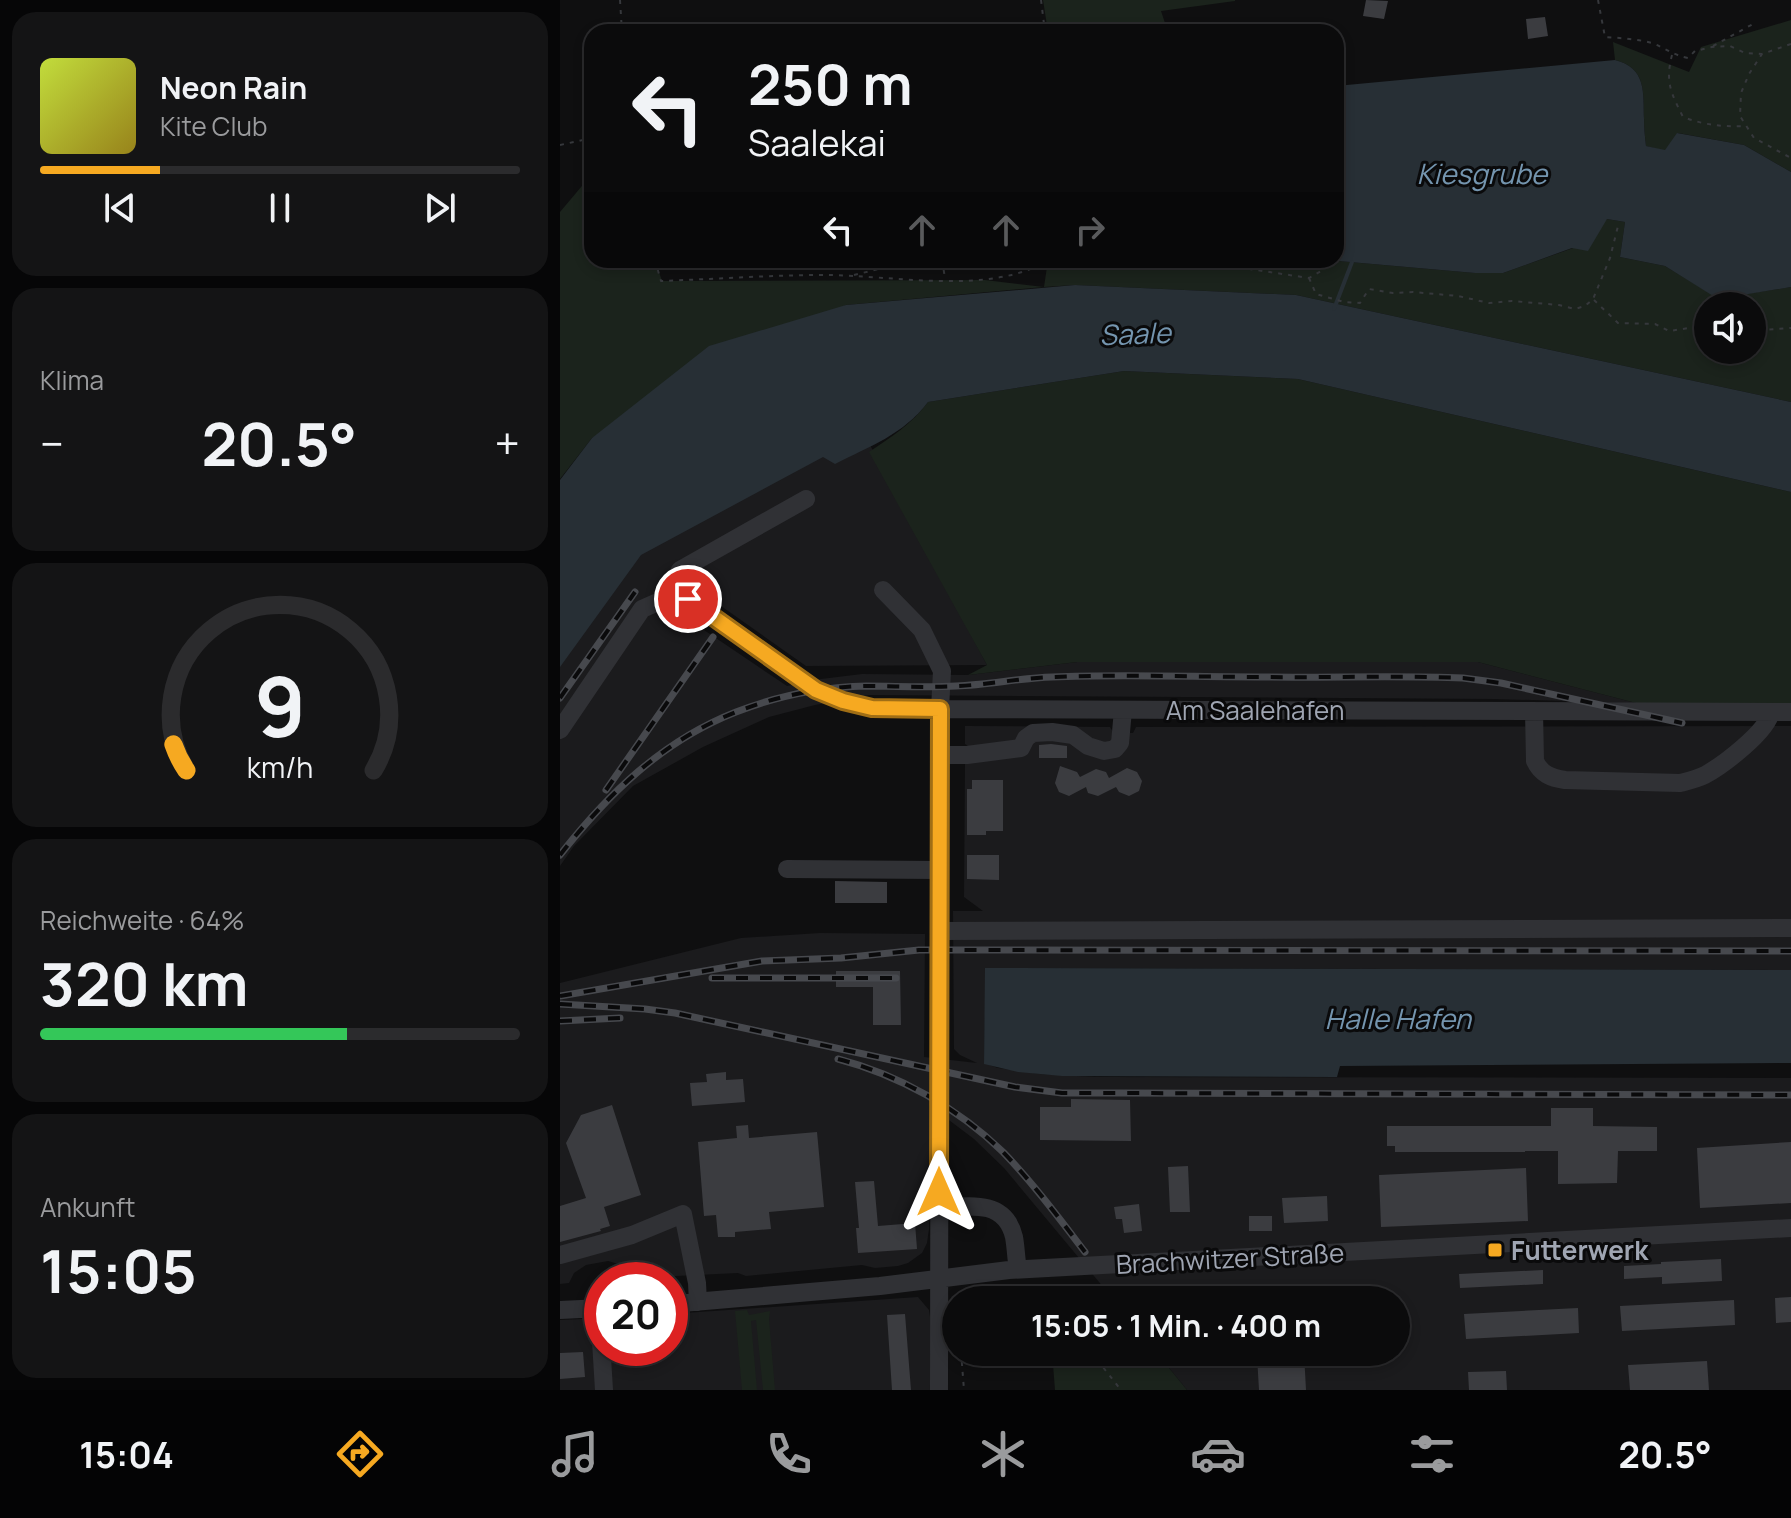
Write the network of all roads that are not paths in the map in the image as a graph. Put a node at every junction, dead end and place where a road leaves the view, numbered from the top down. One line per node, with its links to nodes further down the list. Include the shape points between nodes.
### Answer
1 (806, 499): 3 (street, via 680,570)
2 (883, 590): 4 (street, via 922,630 942,671)
3 (669, 597): 4 (street, Am Saalehafen, via 688,599 816,690 872,708); 9 (street, via 642,609)
4 (940, 709): 5 (street, Am Saalehafen); 10 (street)
5 (1123, 710): 6 (street, Am Saalehafen); 10 (street, via 1115,749 1104,751 1073,735 1052,732 1033,733 1021,748)
6 (1534, 711): 7 (street, Am Saalehafen); 7 (street, via 1535,761 1547,776 1680,783 1717,767 1761,731)
7 (1771, 712): 8 (street, Am Saalehafen)
8 (1791, 712)
9 (560, 730)
10 (940, 755): 12 (street)
11 (787, 869): 12 (street)
12 (940, 870): 14 (street)
13 (1791, 928): 14 (street)
14 (940, 931): 15 (street)
15 (940, 1208): 18 (street, via 988,1207 1005,1219 1014,1237); 19 (street)
16 (1791, 1228): 18 (street, Brachwitzer Straße)
17 (560, 1255): 20 (street, via 683,1214)
18 (1018, 1269): 19 (street, Brachwitzer Straße)
19 (940, 1278): 20 (street, Brachwitzer Straße); 26 (street)
20 (698, 1302): 21 (street, Brachwitzer Straße)
21 (688, 1303)
22 (584, 1309): 23 (street)
23 (560, 1310)
24 (603, 1366): 25 (street)
25 (604, 1390)
26 (939, 1390)

